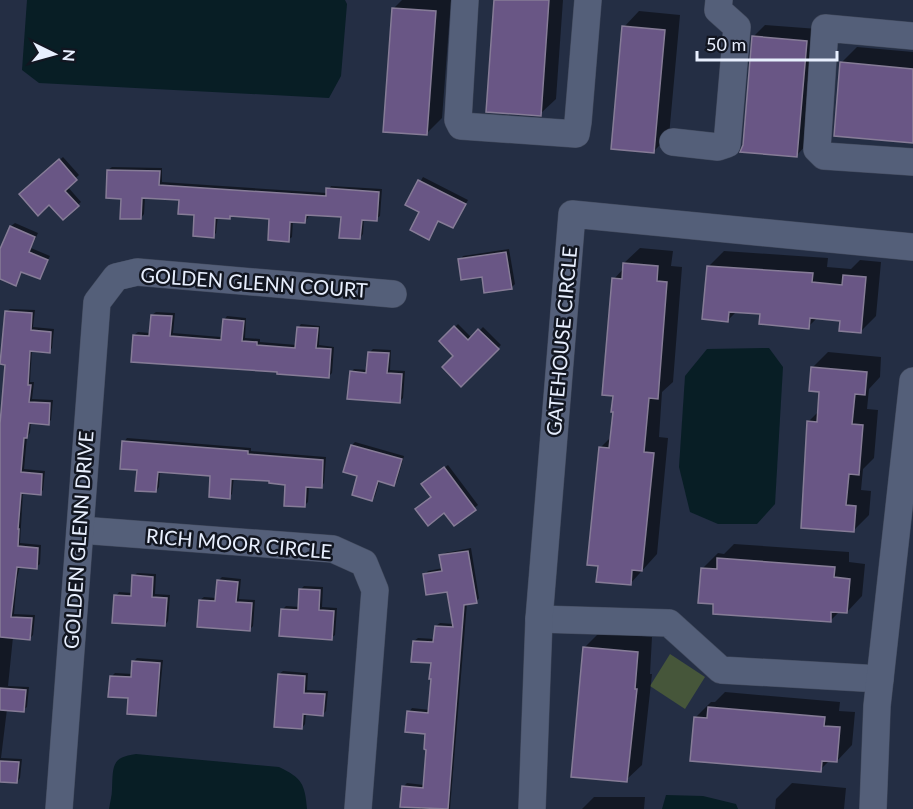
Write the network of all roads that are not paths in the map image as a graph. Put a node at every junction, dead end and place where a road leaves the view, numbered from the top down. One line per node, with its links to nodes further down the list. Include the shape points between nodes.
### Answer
1 (465, 0): 2 (street, via 460,126 576,134)
2 (588, 0)
3 (719, 0): 5 (street, via 718,10 737,27 727,144 718,147)
4 (913, 36): 6 (street, via 825,28 817,149 824,156)
5 (673, 142)
6 (913, 162)
7 (913, 247): 12 (street, GATEHOUSE CIRCLE, via 572,214)
8 (117, 277): 9 (street, GOLDEN GLENN COURT, via 137,272); 11 (street, GOLDEN GLENN DRIVE, via 97,302)
9 (393, 294)
10 (913, 381): 13 (street)
11 (80, 530): 14 (street, GOLDEN GLENN DRIVE); 15 (street, RICH MOOR CIRCLE, via 333,549 364,563 375,590)
12 (539, 619): 13 (street, via 669,623 721,670); 16 (street, GATEHOUSE CIRCLE)
13 (880, 679): 17 (street)
14 (59, 809)
15 (358, 809)
16 (532, 809)
17 (873, 809)

